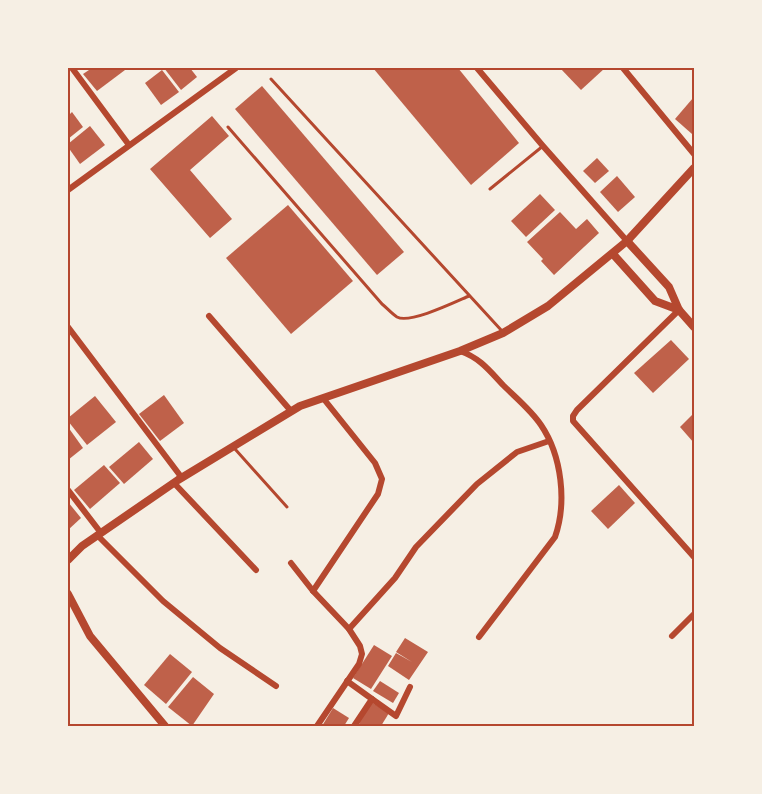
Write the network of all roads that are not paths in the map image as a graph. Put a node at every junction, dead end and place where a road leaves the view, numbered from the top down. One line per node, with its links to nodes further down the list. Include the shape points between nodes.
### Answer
1 (72, 68): 7 (street)
2 (236, 68): 7 (street)
3 (477, 68): 8 (street)
4 (623, 68): 9 (street)
5 (271, 79): 15 (lane)
6 (228, 127): 15 (lane, via 398,318 418,316)
7 (129, 145): 12 (street)
8 (543, 146): 11 (lane); 13 (street)
9 (694, 154)
10 (694, 168): 13 (street)
11 (490, 189)
12 (68, 190)
13 (627, 241): 14 (street); 16 (street, via 669,287)
14 (613, 254): 16 (street, via 655,301); 20 (street, via 548,306)
15 (470, 296): 20 (lane)
16 (679, 310): 19 (street); 30 (street, via 577,410 573,421)
17 (209, 316): 23 (street)
18 (68, 327): 26 (street)
19 (694, 327)
20 (503, 333): 21 (street)
21 (460, 351): 22 (street); 24 (street, via 476,356 542,425)
22 (323, 398): 23 (street); 34 (street, via 375,463 382,479 378,494)
23 (291, 411): 25 (street)
24 (549, 441): 37 (street, via 517,452 477,484 416,547 395,578); 39 (street, via 559,470 560,522 555,537)
25 (233, 447): 26 (street); 28 (lane)
26 (178, 480): 29 (street); 33 (street)
27 (68, 490): 29 (street)
28 (287, 507)
29 (99, 534): 31 (street); 41 (street, via 163,601 220,648)
30 (694, 557)
31 (68, 560)
32 (291, 563): 34 (street)
33 (256, 570)
34 (313, 591): 37 (street)
35 (68, 594): 44 (street, via 90,636)
36 (694, 615): 38 (street)
37 (349, 629): 40 (street, via 362,654)
38 (672, 636)
39 (479, 637)
40 (347, 681): 43 (street); 45 (street)
41 (276, 686)
42 (411, 687): 43 (street, via 396,716)
43 (372, 699): 46 (street)
44 (165, 726)
45 (317, 726)
46 (354, 726)

